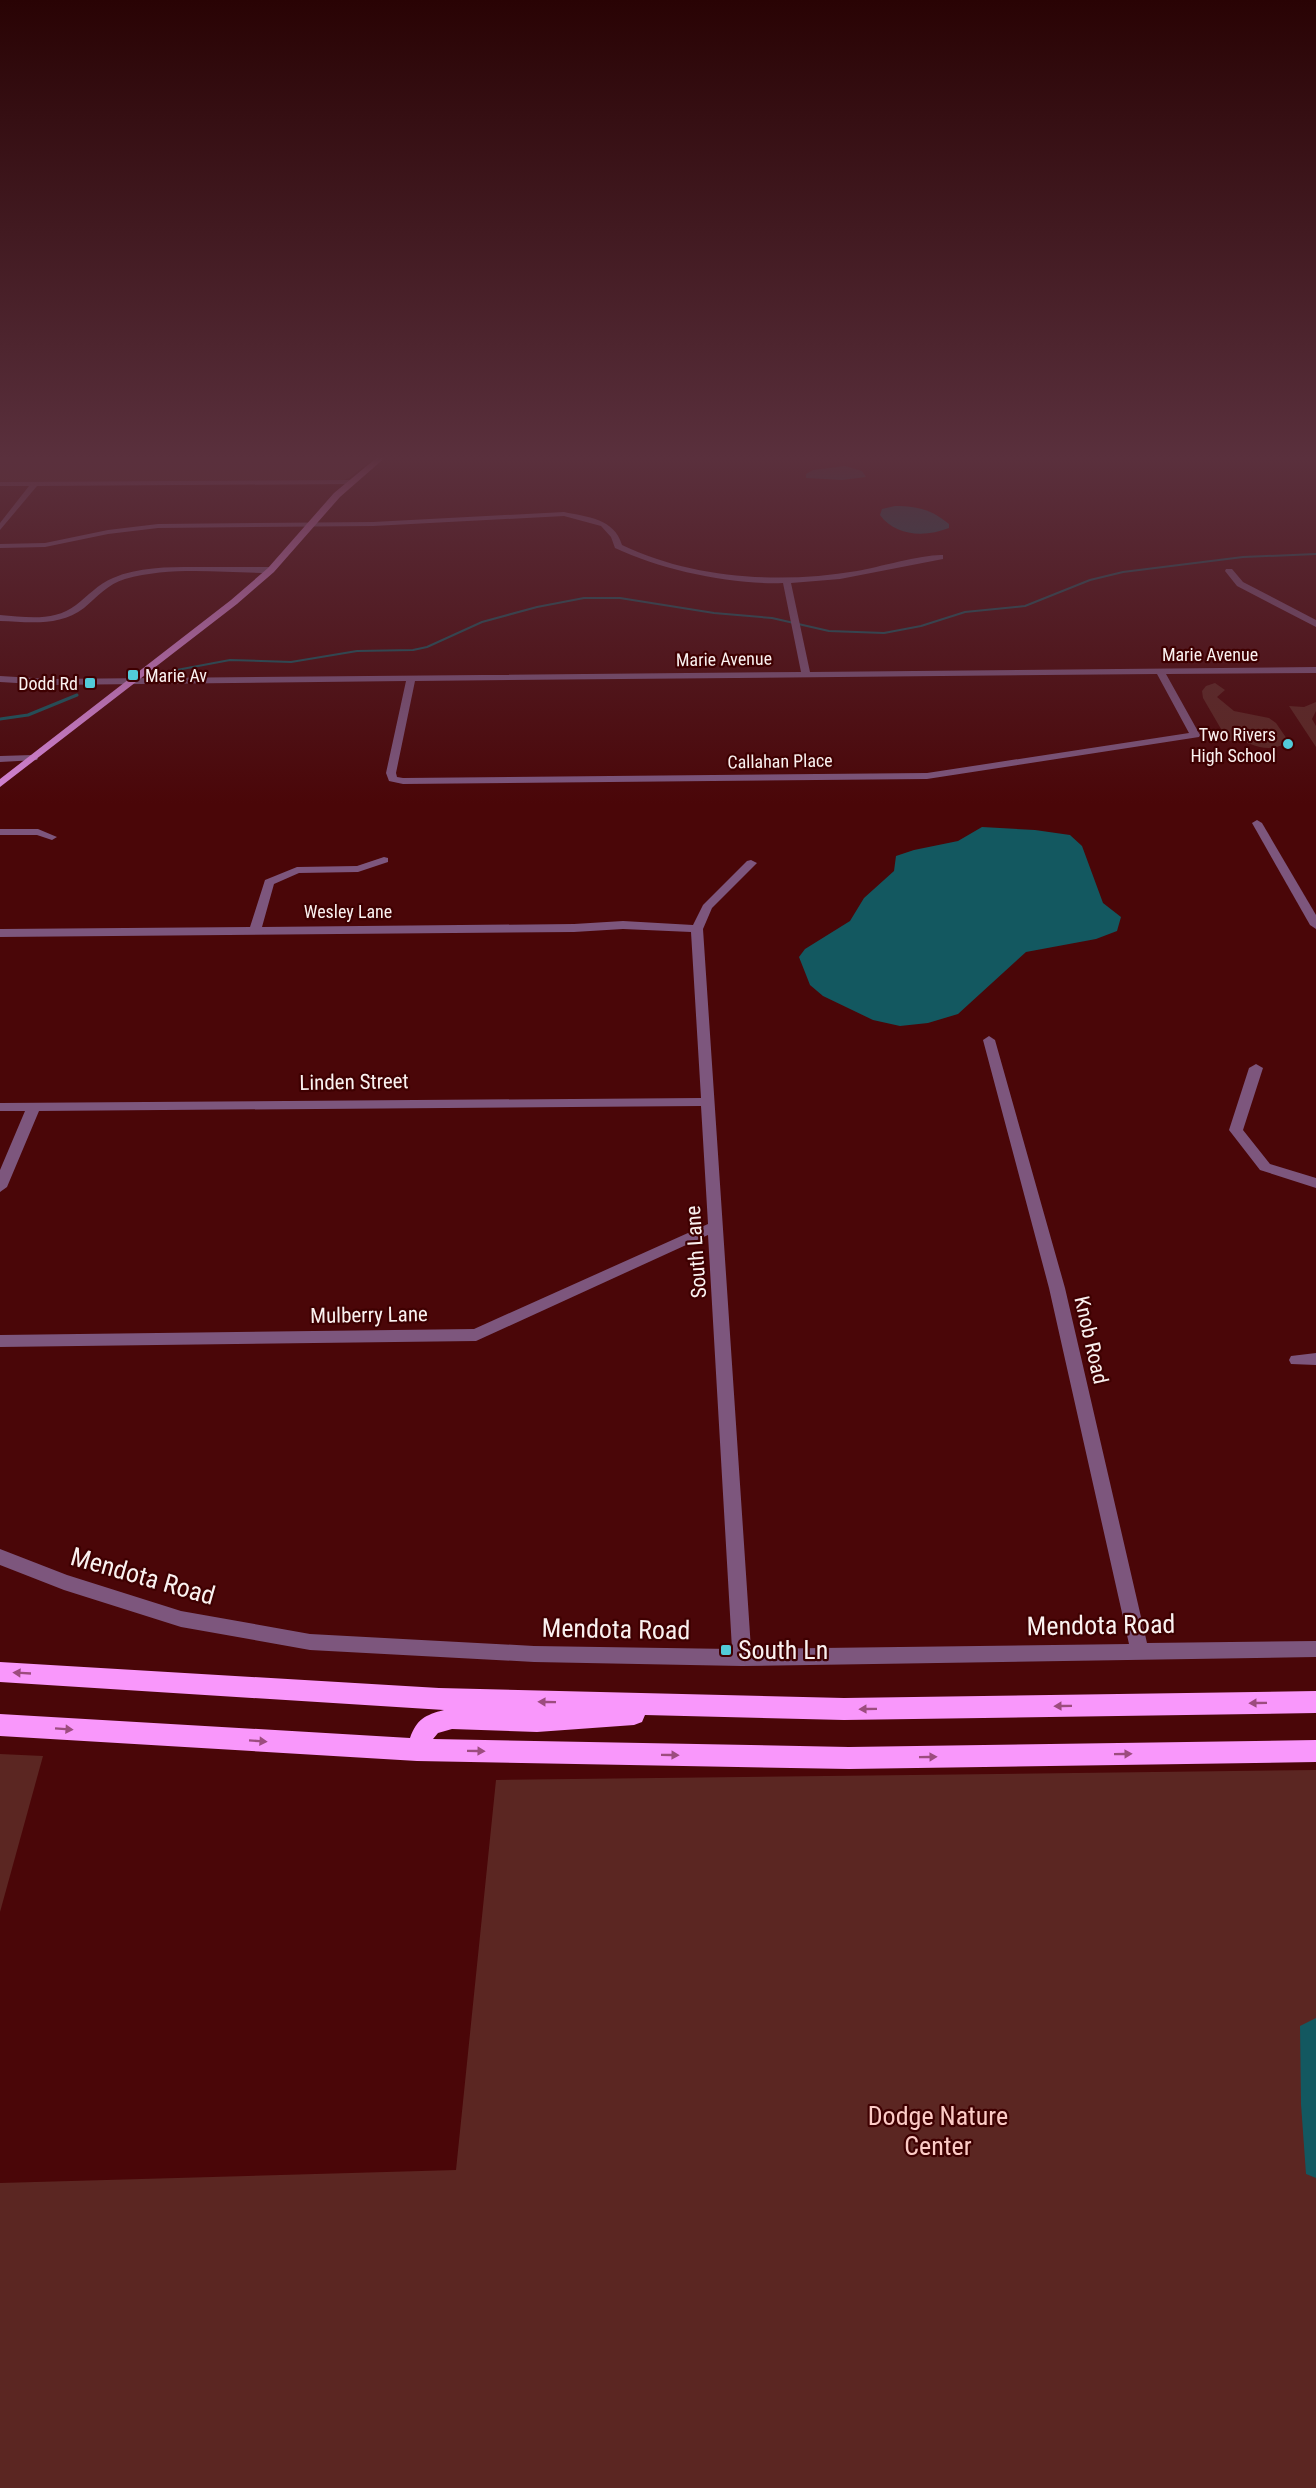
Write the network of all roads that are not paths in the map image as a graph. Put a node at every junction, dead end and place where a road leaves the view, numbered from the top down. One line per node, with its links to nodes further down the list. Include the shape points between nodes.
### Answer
1 (161, 571): 7 (street, via 104,585 72,612 61,616 34,620)
2 (270, 571): 14 (main road)
3 (695, 571): 6 (street)
4 (870, 571): 6 (street)
5 (1229, 571): 8 (street, via 1240,584)
6 (788, 582): 11 (street)
7 (0, 618)
8 (1316, 624)
9 (1316, 670): 10 (street, Marie Avenue)
10 (1160, 671): 11 (street, Marie Avenue); 12 (street, Callahan Place, via 1195,735 927,776 403,781 393,779 391,772)
11 (806, 674): 12 (street, Marie Avenue)
12 (411, 678): 14 (street, Marie Avenue)
13 (0, 679): 14 (street, Marie Avenue)
14 (133, 681): 15 (main road)
15 (33, 758): 16 (street); 17 (main road)
16 (0, 759)
17 (0, 784)
18 (1257, 823): 23 (street)
19 (0, 832): 20 (street, via 38,832)
20 (52, 837)
21 (384, 860): 25 (street, via 358,869 297,870 269,882)
22 (751, 863): 24 (street, via 706,907)
23 (1316, 925)
24 (697, 929): 25 (street, Wesley Lane, via 623,925); 29 (street, South Lane)
25 (255, 930): 26 (street, Wesley Lane)
26 (0, 933)
27 (988, 1040): 40 (street, Knob Road, via 1057,1288)
28 (1256, 1068): 32 (street, via 1236,1130 1265,1167)
29 (708, 1102): 30 (street, Linden Street); 34 (street, South Lane)
30 (34, 1106): 31 (street, Linden Street); 33 (street)
31 (0, 1107)
32 (1316, 1183)
33 (0, 1187)
34 (716, 1226): 35 (street, Mulberry Lane, via 476,1335); 41 (street, South Lane)
35 (0, 1341)
36 (1316, 1359): 37 (street)
37 (1297, 1360)
38 (0, 1557): 41 (street, Mendota Road, via 181,1619 310,1642 534,1654)
39 (1316, 1649): 40 (street, Mendota Road)
40 (1140, 1652): 41 (street, Mendota Road)
41 (742, 1658)
42 (0, 1672): 44 (highway, one-way to 42, via 439,1699)
43 (1316, 1702): 44 (highway, one-way to 44, via 844,1709)
44 (727, 1706): 46 (highway, via 537,1721 452,1718 431,1724)
45 (0, 1725): 46 (highway, one-way to 46)
46 (417, 1750): 47 (highway, one-way to 47, via 849,1758)
47 (1316, 1751)

